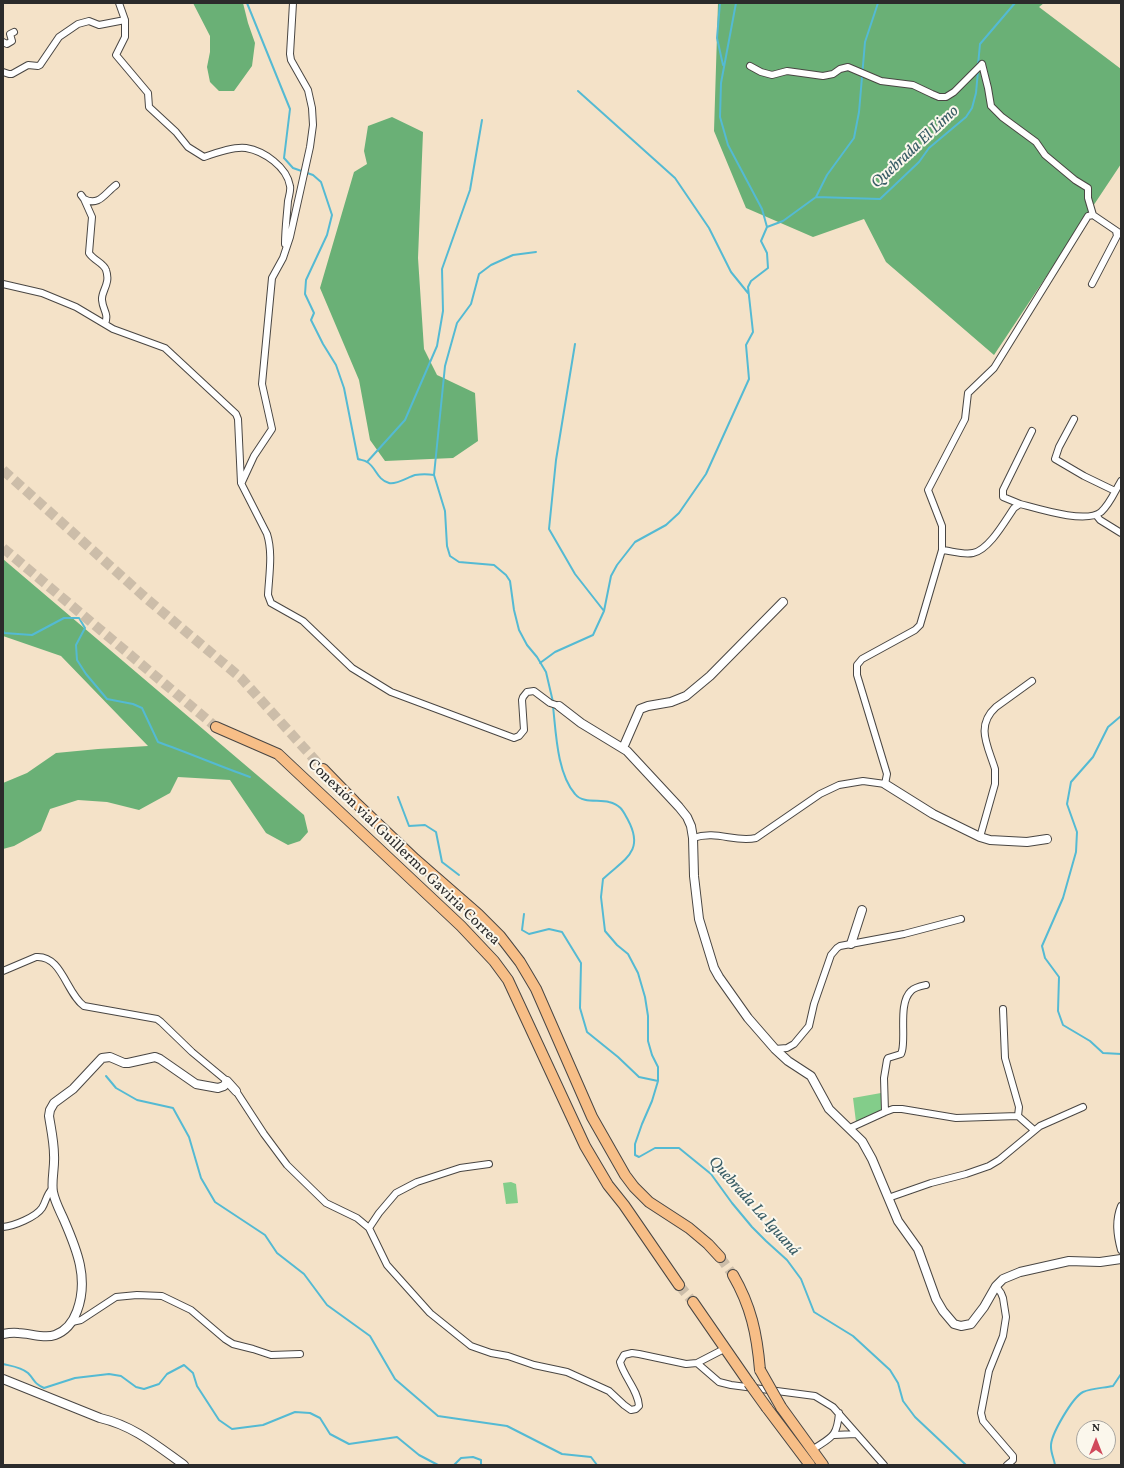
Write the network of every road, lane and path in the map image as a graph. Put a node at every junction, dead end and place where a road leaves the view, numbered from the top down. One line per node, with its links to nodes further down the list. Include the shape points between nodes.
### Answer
1 (118, 3): 3 (street)
2 (293, 3): 11 (street, via 290,54 308,90 313,125)
3 (125, 20): 7 (street, via 99,25 89,21 83,22 59,37 40,65 28,65 12,74); 11 (street, via 125,37 116,55 148,92 149,107 188,147 204,157 245,148 259,152 274,161 285,173 290,186)
4 (14, 32): 5 (street, via 10,34 12,41 7,44)
5 (3, 42)
6 (750, 66): 9 (street, via 772,75 787,71 823,76 848,67 881,81 912,84 939,97 946,97 982,64 991,106 1036,142 1046,155 1075,180 1088,188)
7 (3, 72)
8 (116, 185): 14 (street, via 96,202 89,202 83,197 92,217 89,253 106,270 107,284 102,298 107,316)
9 (1093, 215): 10 (street); 23 (street, via 1088,216 994,368 968,393 965,419 928,490 942,526)
10 (1118, 232): 13 (street)
11 (285, 252): 18 (street, via 272,278 262,376 262,391 272,429 254,456)
12 (3, 284): 14 (street, via 35,290 76,307)
13 (1092, 284)
14 (105, 324): 18 (street, via 167,349 236,414)
15 (1074, 419): 19 (street, via 1055,459)
16 (1032, 431): 20 (street, via 1003,490 1003,497)
17 (1121, 481): 19 (street)
18 (242, 483): 26 (street, via 270,542 269,599 274,605 303,621 357,671 399,696 514,738 524,730 522,700 525,694 534,691 550,703)
19 (1115, 491): 21 (street, via 1104,509)
20 (1020, 504): 21 (street, via 1072,516); 23 (street, via 1014,508 984,548 967,554)
21 (1096, 515): 22 (street)
22 (1121, 533)
23 (942, 550): 30 (street, via 919,626 862,659 857,665 857,675 887,774)
24 (784, 602): 28 (street, via 710,676 686,696 640,709)
25 (1032, 682): 31 (street, via 990,712 984,725 984,734 996,774)
26 (559, 706): 28 (street, via 581,723)
27 (216, 728): 58 (highway, Conexión vial Guillermo Gaviria Correa, via 278,754 494,960 508,980 585,1146 608,1185)
28 (623, 748): 32 (street, via 679,807 689,821)
29 (323, 769): 55 (highway, Conexión vial Guillermo Gaviria Correa, via 415,860 500,936 536,989 592,1117 624,1175 649,1202 689,1228)
30 (885, 784): 31 (street, via 933,814); 32 (street, via 863,781 839,785 820,794 756,838 706,835)
31 (980, 837): 33 (street, via 1027,842)
32 (693, 838): 40 (street, via 698,912 714,968 748,1018)
33 (1048, 839)
34 (862, 910): 36 (street)
35 (960, 919): 36 (street, via 904,934)
36 (851, 944): 40 (street, via 840,946 831,955 809,1026 794,1044)
37 (3, 971): 41 (street, via 36,957 47,958 63,975 84,1006 157,1019)
38 (926, 985): 44 (street, via 910,992 902,1023 901,1054 886,1060)
39 (1003, 1009): 45 (street, via 1005,1058 1019,1107)
40 (776, 1050): 46 (street, via 811,1076 827,1106)
41 (227, 1081): 42 (street); 49 (street, via 224,1086 218,1088 196,1084 155,1057 128,1063 102,1058 73,1089 54,1103 50,1110 55,1156)
42 (236, 1091): 53 (street, via 268,1141 287,1164 326,1203 357,1218)
43 (1083, 1107): 47 (street)
44 (885, 1112): 45 (street, via 902,1109 956,1118); 46 (street)
45 (1018, 1116): 47 (street)
46 (850, 1128): 50 (street, via 862,1141 872,1159)
47 (1034, 1130): 50 (street, via 989,1166)
48 (489, 1164): 53 (street, via 460,1168 418,1182 396,1193)
49 (52, 1189): 52 (street, via 42,1209 26,1220); 61 (street, via 80,1260 82,1292)
50 (888, 1198): 59 (street, via 898,1221 918,1249 936,1299 954,1324 971,1324)
51 (1121, 1206): 54 (street, via 1116,1224)
52 (3, 1227)
53 (369, 1228): 65 (street, via 386,1265 441,1322 471,1346 577,1376 610,1391 631,1410 639,1406 639,1399 622,1370 620,1362 624,1355 632,1353 686,1364)
54 (1121, 1250)
55 (720, 1257)
56 (1121, 1258): 59 (street, via 1100,1262 1069,1261 1020,1272 1003,1279)
57 (733, 1275): 70 (highway, bridge, via 754,1323 760,1370 781,1407)
58 (680, 1285)
59 (996, 1286): 75 (street, via 1003,1298 1006,1317 1003,1336 989,1371 981,1413 983,1421 1013,1456 1013,1460)
60 (693, 1302): 63 (highway)
61 (72, 1322): 62 (street, via 54,1336 16,1332); 64 (street, via 81,1320 116,1297 162,1296 191,1310 233,1344 271,1355)
62 (3, 1334)
63 (726, 1348): 65 (street); 72 (highway, bridge)
64 (300, 1354)
65 (697, 1363): 67 (street, via 720,1382 815,1396)
66 (3, 1379): 71 (street, via 82,1412 127,1427)
67 (839, 1413): 68 (street); 69 (street)
68 (856, 1434): 69 (street); 74 (street)
69 (834, 1435): 70 (street)
70 (812, 1450): 73 (highway)
71 (184, 1465)
72 (810, 1465)
73 (824, 1465)
74 (884, 1465)
75 (1007, 1465)

